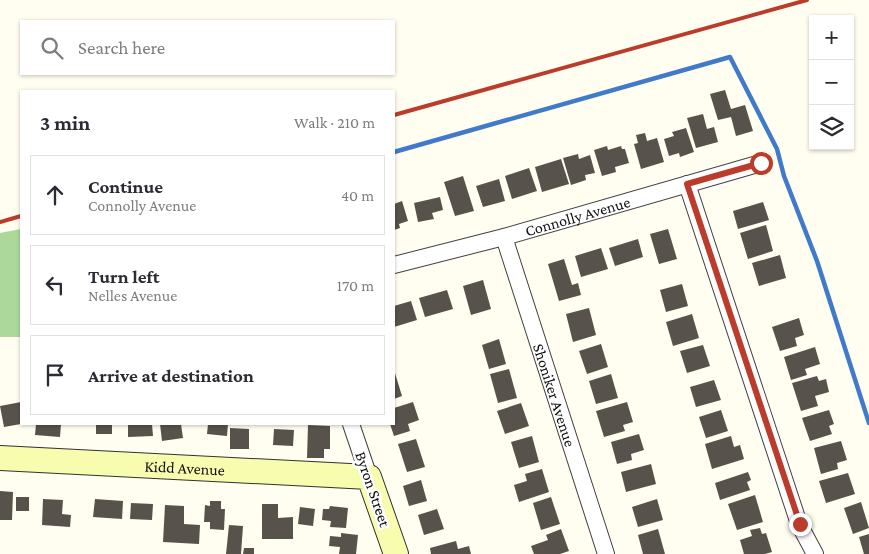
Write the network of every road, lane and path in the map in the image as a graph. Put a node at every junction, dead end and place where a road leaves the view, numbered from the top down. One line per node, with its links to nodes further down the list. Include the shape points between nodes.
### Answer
1 (761, 163): 2 (street, Connolly Avenue)
2 (687, 184): 3 (street, Connolly Avenue); 10 (street, via 800,524)
3 (504, 237): 4 (street, Connolly Avenue); 9 (street, Shoniker Avenue)
4 (395, 266)
5 (351, 425): 7 (street, Byron Street)
6 (0, 458): 7 (street, Kidd Avenue)
7 (369, 477): 8 (street, Byron Street)
8 (396, 554)
9 (606, 554)
10 (815, 554)

